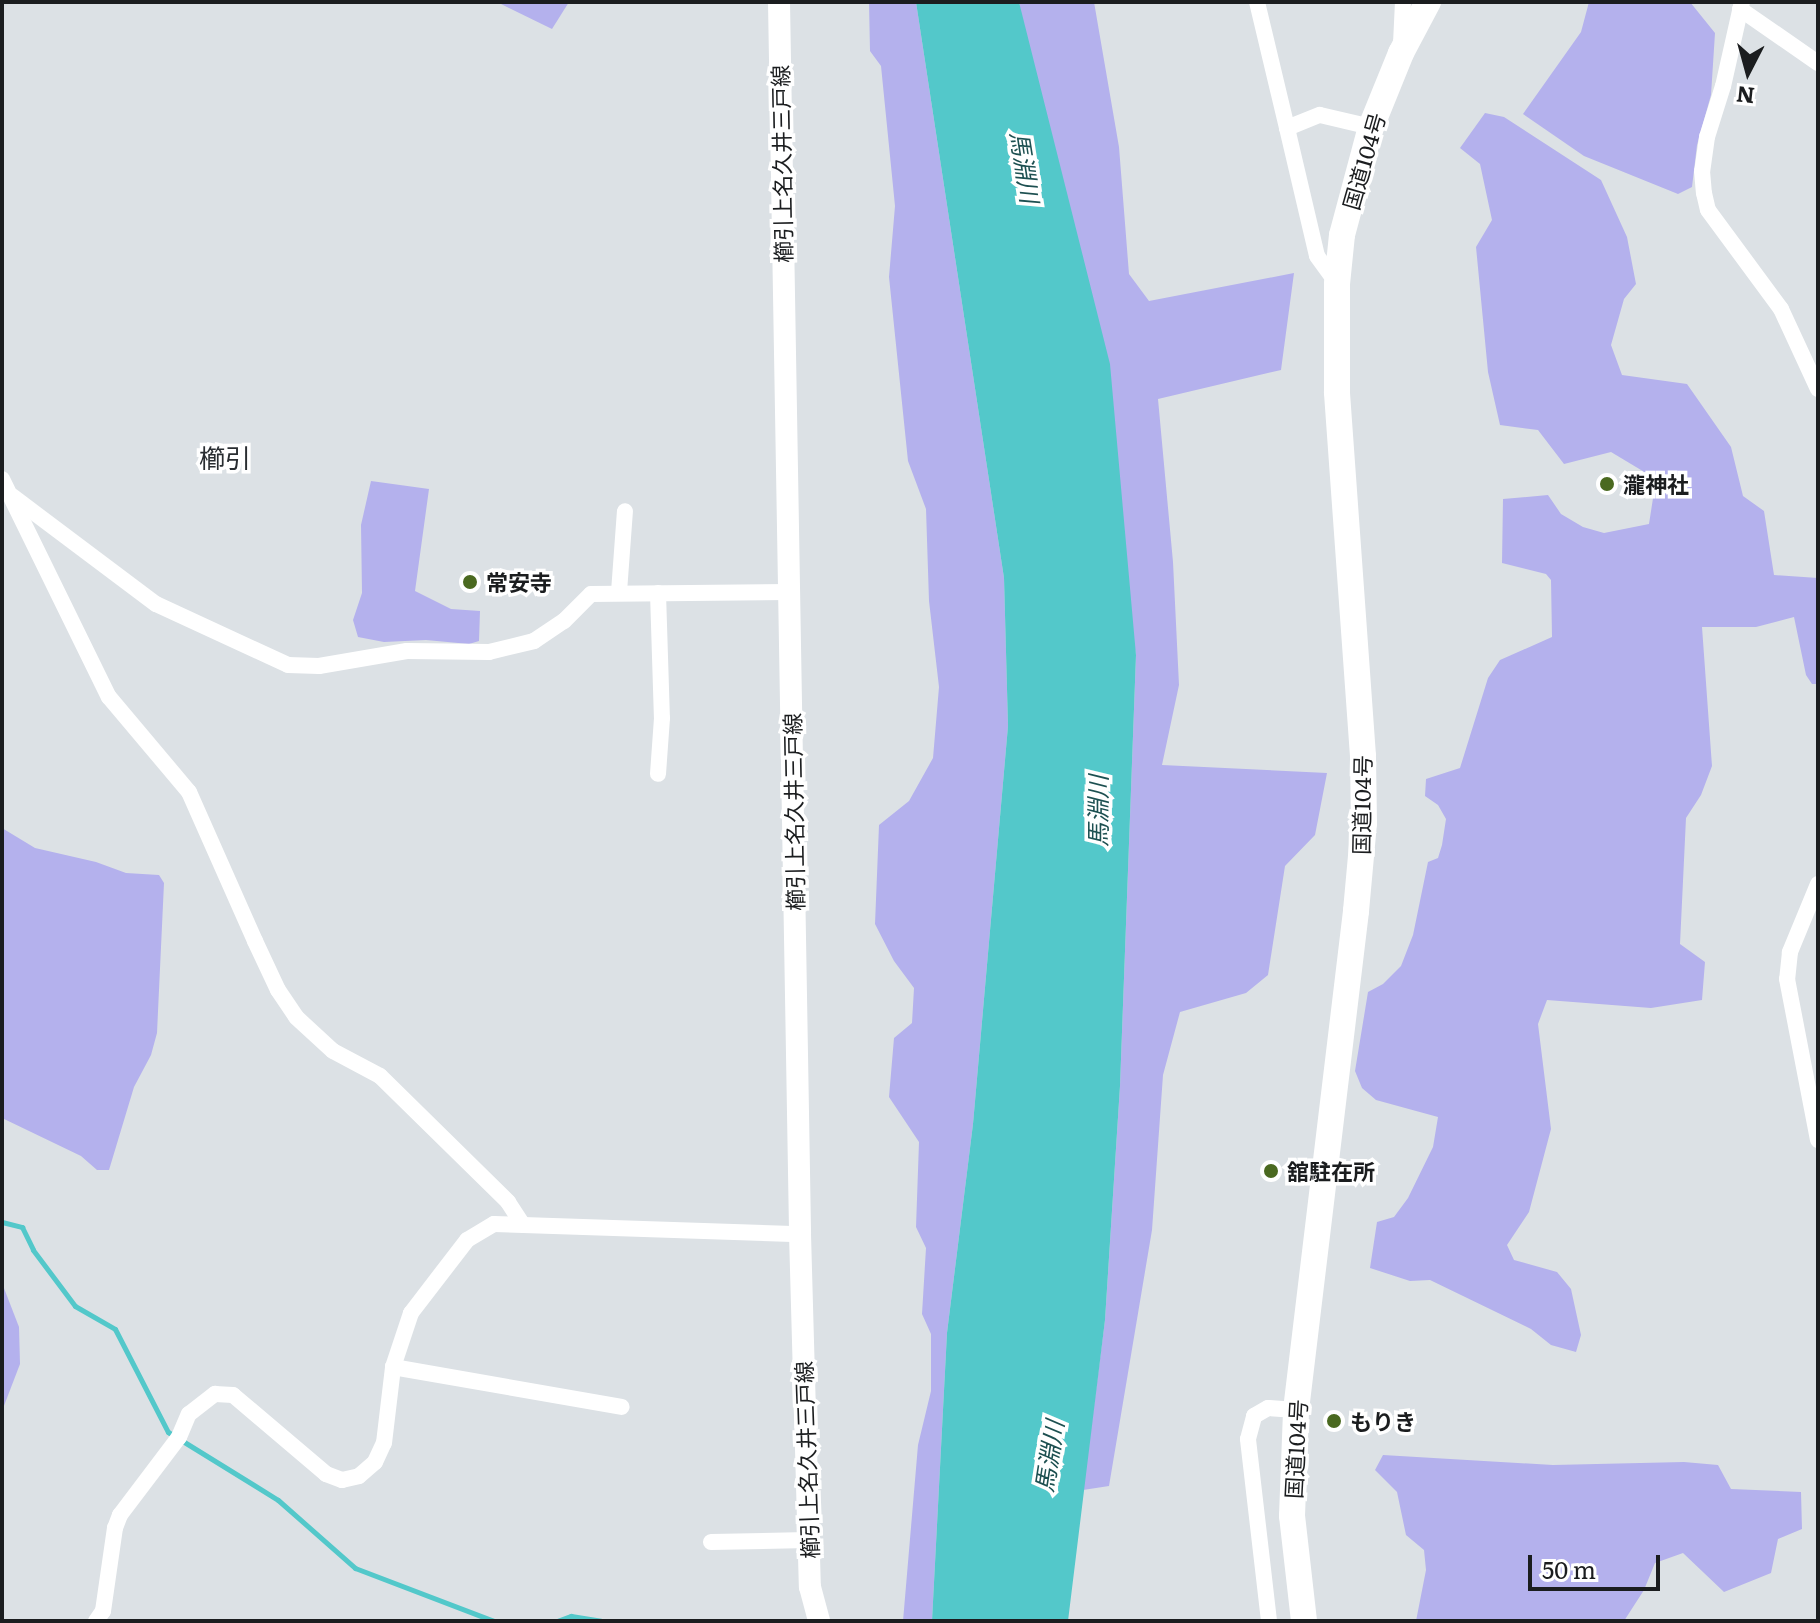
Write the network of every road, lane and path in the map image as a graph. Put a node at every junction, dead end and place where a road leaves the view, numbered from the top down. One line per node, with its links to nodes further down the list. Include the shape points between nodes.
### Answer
1 (779, 2): 16 (main road, 櫛引上名久井三戸線)
2 (1257, 2): 9 (street)
3 (1403, 2): 6 (street)
4 (1428, 2): 6 (highway, 国道104号)
5 (1741, 5): 7 (street); 11 (street, via 1707,137 1704,193 1708,210 1781,309)
6 (1401, 53): 8 (highway, 国道104号)
7 (1818, 63)
8 (1371, 127): 9 (street, via 1320,115); 10 (highway, 国道104号, via 1342,235)
9 (1287, 128): 10 (street, via 1317,256)
10 (1337, 284): 25 (highway, 国道104号, via 1337,392 1364,823)
11 (1818, 389)
12 (2, 479): 13 (street)
13 (11, 495): 15 (street, via 156,604 288,665 319,666 407,651 489,652 534,641 591,594); 21 (street, via 109,697 189,792 261,954 296,1017 333,1051 380,1076 508,1202)
14 (625, 511): 15 (street)
15 (619, 592): 17 (street)
16 (789, 592): 17 (street); 22 (main road, 櫛引上名久井三戸線)
17 (658, 593): 18 (street)
18 (658, 774)
19 (1818, 884): 20 (street, via 1790,952 1787,979)
20 (1818, 1140)
21 (523, 1225): 22 (street); 23 (street, via 494,1224 467,1240 411,1313)
22 (800, 1234): 26 (main road, 櫛引上名久井三戸線)
23 (393, 1367): 24 (street); 28 (street, via 384,1443 375,1462 359,1476 342,1480 326,1474 233,1395 215,1394 195,1406 179,1437 120,1515 103,1611)
24 (622, 1407)
25 (1296, 1410): 30 (street, via 1268,1408 1254,1416 1248,1439); 31 (highway, 国道104号, via 1292,1516)
26 (808, 1540): 27 (street); 29 (main road, 櫛引上名久井三戸線, via 810,1587)
27 (711, 1542)
28 (96, 1621)
29 (819, 1621)
30 (1269, 1621)
31 (1304, 1621)

